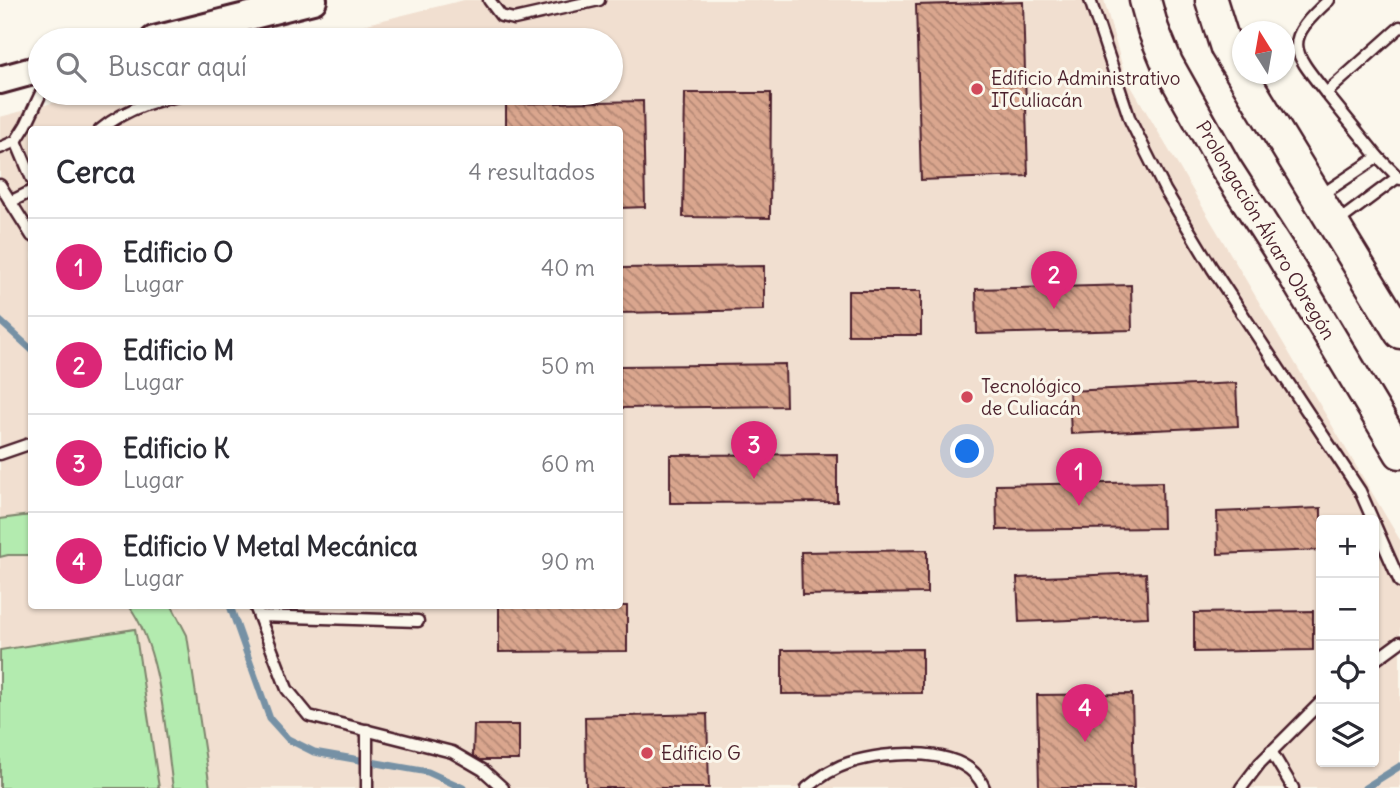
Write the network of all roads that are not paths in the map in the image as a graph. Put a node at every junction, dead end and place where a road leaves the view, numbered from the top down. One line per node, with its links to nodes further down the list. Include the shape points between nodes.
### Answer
1 (313, 0): 9 (main road)
2 (489, 0): 3 (lane, via 502,16 514,19)
3 (599, 0)
4 (1090, 0): 31 (lane, via 1130,120 1165,190 1360,491)
5 (1145, 0): 29 (main road, Prolongación Álvaro Obregón, via 1167,63 1219,156)
6 (1211, 0): 23 (main road, via 1226,48)
7 (1329, 0): 12 (lane, via 1302,28 1296,45 1305,68)
8 (1400, 27): 12 (lane)
9 (202, 28)
10 (28, 72): 11 (main road)
11 (0, 80)
12 (1326, 93): 18 (lane)
13 (35, 105): 16 (lane)
14 (143, 105): 15 (lane)
15 (106, 126)
16 (16, 141): 17 (lane); 19 (lane)
17 (0, 148)
18 (1378, 157): 20 (lane); 23 (lane)
19 (28, 170)
20 (1399, 178): 25 (lane)
21 (0, 185): 24 (lane)
22 (28, 193): 24 (lane)
23 (1317, 198): 25 (main road)
24 (10, 202): 26 (lane)
25 (1335, 224): 27 (main road)
26 (28, 230)
27 (1400, 333)
28 (28, 444): 30 (lane)
29 (1400, 453)
30 (0, 454)
31 (1400, 582)
32 (257, 611): 33 (lane); 37 (lane, via 288,689 309,716)
33 (418, 621)
34 (1400, 642): 35 (lane)
35 (1379, 657)
36 (1319, 704): 38 (lane)
37 (367, 730): 39 (lane); 40 (lane, via 452,752)
38 (1271, 751): 43 (lane); 44 (lane)
39 (367, 783)
40 (503, 788)
41 (807, 788): 42 (lane, via 848,763 913,755 971,768)
42 (984, 788)
43 (1241, 788)
44 (1293, 788)

